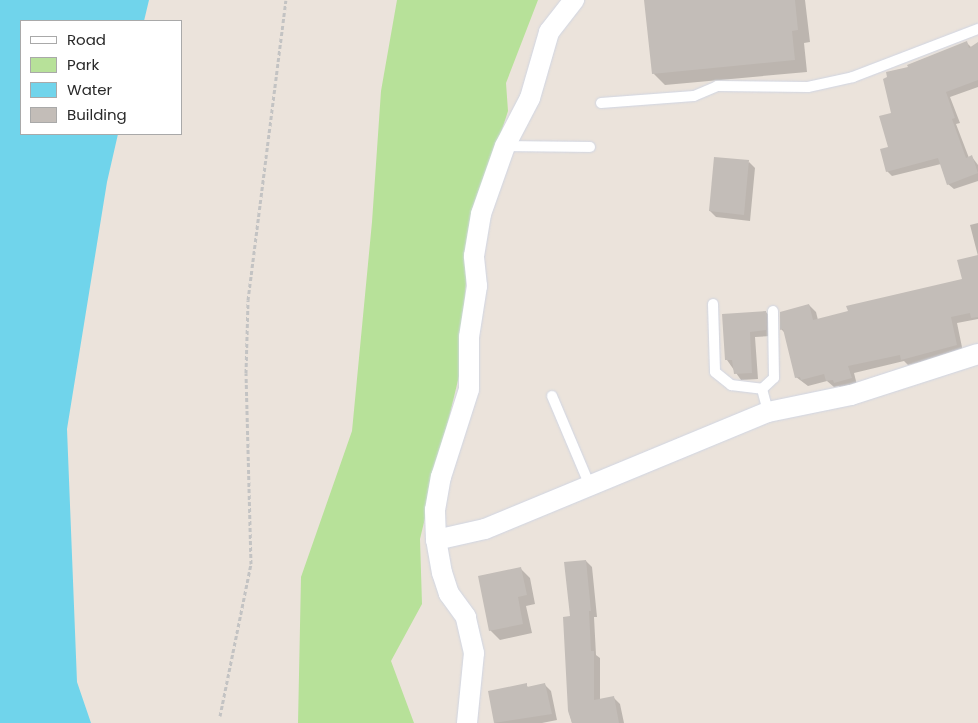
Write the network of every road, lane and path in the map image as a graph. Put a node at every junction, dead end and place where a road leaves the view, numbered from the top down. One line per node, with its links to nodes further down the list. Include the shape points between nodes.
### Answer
1 (286, 0): 15 (path, via 248,300 246,373 251,564)
2 (574, 0): 5 (street, via 549,32 530,98)
3 (978, 29): 4 (lane, via 853,77 808,87 717,86 694,96)
4 (601, 103)
5 (505, 146): 6 (lane); 14 (street, via 481,214 474,256 477,286 469,337 469,388 441,477 435,510)
6 (590, 147)
7 (713, 304): 10 (lane, via 715,372 731,385)
8 (773, 311): 10 (lane, via 774,378)
9 (978, 354): 12 (street, via 851,395)
10 (762, 389): 12 (lane)
11 (552, 396): 13 (lane)
12 (768, 412): 13 (street)
13 (590, 486): 14 (street, via 485,529)
14 (436, 540): 16 (street, via 449,594 466,617 474,653)
15 (220, 716)
16 (467, 723)

